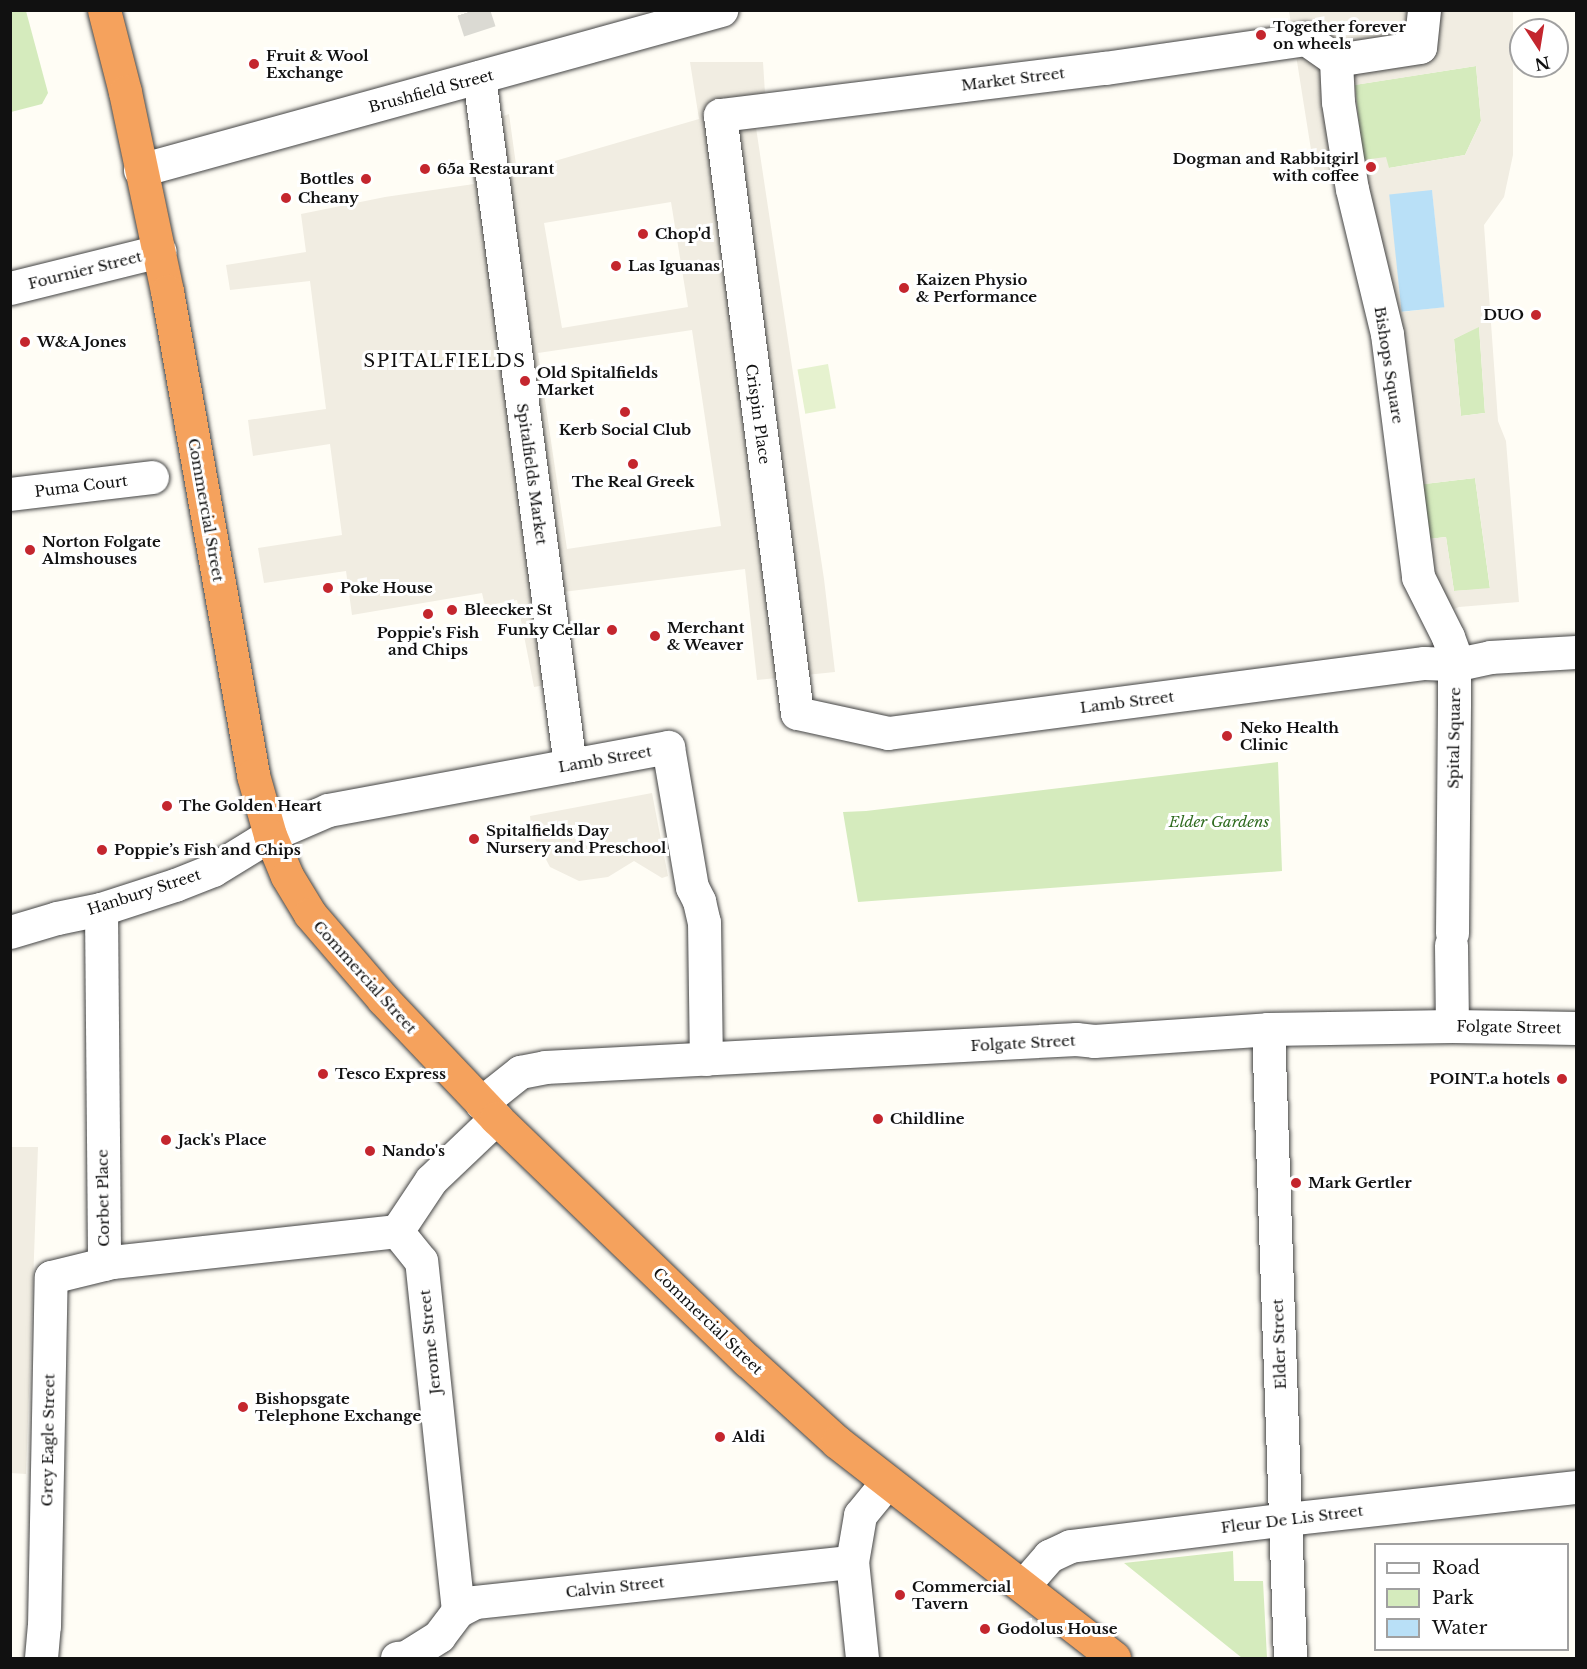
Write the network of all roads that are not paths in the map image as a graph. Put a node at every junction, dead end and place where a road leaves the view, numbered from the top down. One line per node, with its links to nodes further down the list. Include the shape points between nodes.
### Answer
1 (104, 10): 7 (highway, Commercial Street)
2 (722, 10): 5 (street, Brushfield Street)
3 (1424, 10): 4 (street, via 1420,47)
4 (1336, 60): 6 (street, Market Street, via 1306,39); 13 (street, Bishops Square, via 1338,102 1352,189 1387,334 1418,577)
5 (479, 77): 7 (street, Brushfield Street); 15 (street, Spitalfields Market)
6 (720, 115): 14 (street, Crispin Place)
7 (140, 171): 8 (highway, Commercial Street)
8 (159, 251): 9 (street, Fournier Street); 16 (highway, Commercial Street, via 249,753)
9 (10, 288)
10 (152, 477): 11 (street, Puma Court)
11 (10, 494)
12 (1576, 652): 13 (street, via 1490,657)
13 (1458, 664): 14 (street, Lamb Street, via 1424,663 888,733); 19 (street, Spital Square, via 1454,704)
14 (797, 713)
15 (570, 765): 16 (street, Lamb Street, via 328,810); 22 (street, Lamb Street, via 668,747 692,887 704,922)
16 (270, 835): 17 (street, Hanbury Street, via 213,870); 23 (highway, Commercial Street, via 287,876 310,914 383,999)
17 (101, 909): 18 (street, Hanbury Street); 25 (street, Corbet Place)
18 (10, 932)
19 (1452, 1026): 20 (street, Folgate Street); 21 (street, Folgate Street)
20 (1576, 1028)
21 (1268, 1029): 22 (street, Folgate Street); 28 (street, Elder Street)
22 (706, 1059): 23 (street, Folgate Street, via 545,1067 520,1072)
23 (488, 1110): 24 (street, via 431,1180); 26 (highway, Commercial Street, via 748,1360)
24 (397, 1231): 25 (street, Corbet Place); 31 (street, Jerome Street, via 421,1261)
25 (104, 1263): 32 (street, Grey Eagle Street, via 51,1276)
26 (886, 1482): 29 (street, via 860,1515); 30 (highway, Commercial Street)
27 (1576, 1487): 28 (street, Fleur De Lis Street)
28 (1286, 1519): 30 (street, Fleur De Lis Street, via 1070,1546 1049,1556); 36 (street, Elder Street)
29 (852, 1562): 31 (street, Calvin Street, via 475,1602); 34 (street)
30 (1023, 1586): 35 (highway, Commercial Street)
31 (458, 1611): 33 (street, via 439,1636)
32 (41, 1659)
33 (397, 1659)
34 (862, 1659)
35 (1114, 1659)
36 (1290, 1659)

